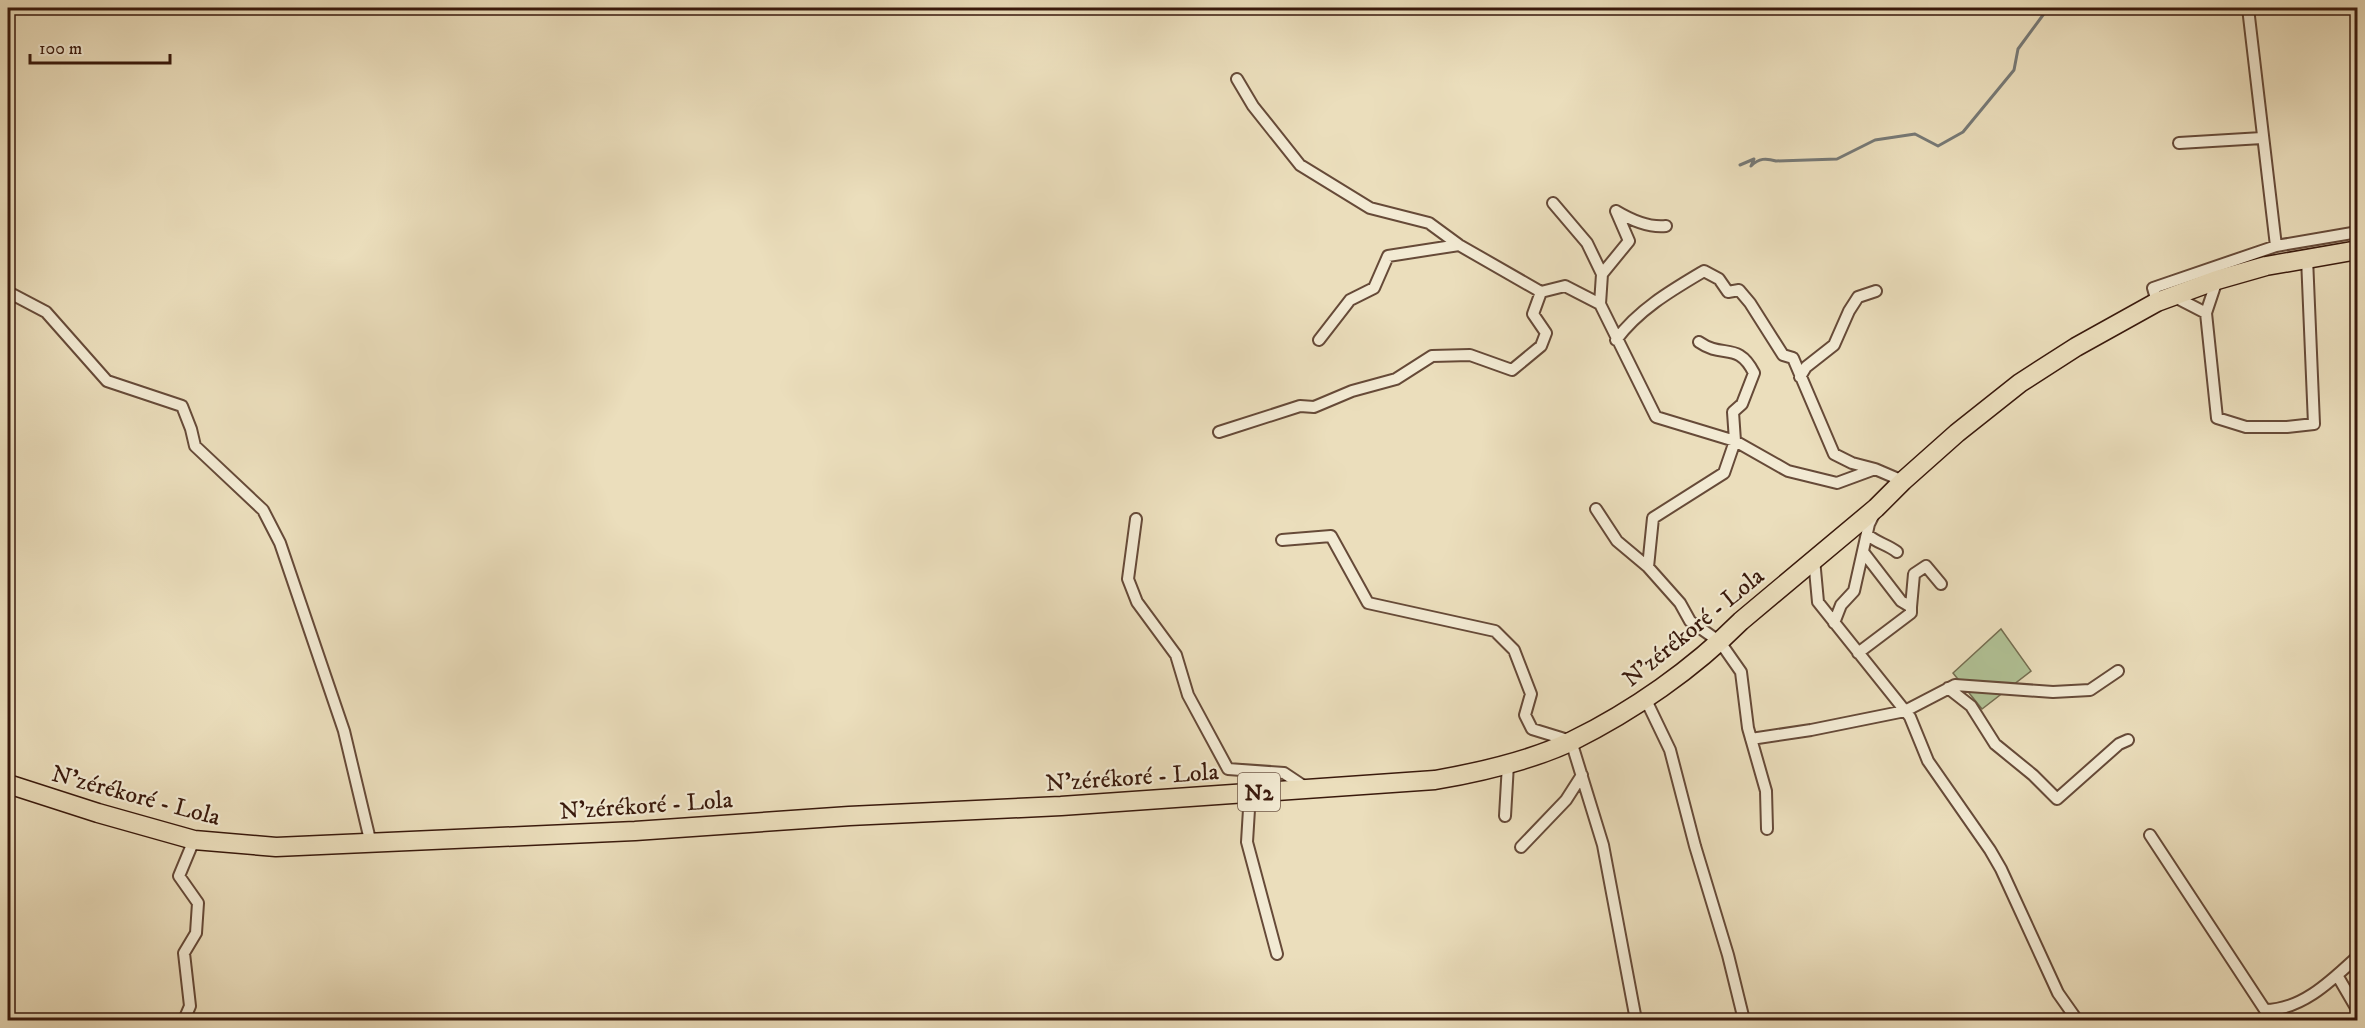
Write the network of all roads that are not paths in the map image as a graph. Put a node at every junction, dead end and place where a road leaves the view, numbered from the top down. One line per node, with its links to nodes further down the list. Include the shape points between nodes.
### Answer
1 (2248, 8): 3 (street)
2 (1237, 79): 8 (street, via 1253,106 1300,165 1370,208 1429,223)
3 (2262, 138): 4 (street); 9 (street)
4 (2179, 143)
5 (1553, 203): 12 (street, via 1587,243)
6 (1666, 226): 12 (street, via 1634,221 1616,211 1629,241)
7 (2358, 232): 9 (street)
8 (1459, 245): 16 (street); 20 (street, via 1388,256 1374,288 1350,300)
9 (2276, 246): 17 (street, via 2153,288)
10 (2358, 250): 11 (highway, N'zérékoré - Lola / N2)
11 (2307, 258): 13 (highway, N'zérékoré - Lola / N2); 19 (street, via 2314,424 2246,426 2217,418)
12 (1602, 274): 18 (street)
13 (2217, 280): 17 (highway, N'zérékoré - Lola / N2); 19 (street)
14 (1876, 291): 23 (street, via 1858,297 1833,345 1806,367)
15 (8, 292): 58 (street, via 46,312 107,381 182,406 195,446 262,510 280,543 344,731)
16 (1541, 292): 18 (street, via 1565,286); 24 (street, via 1533,314 1545,333 1541,346 1512,370 1470,355 1432,356 1396,379 1314,407 1300,406)
17 (2165, 299): 19 (street); 27 (highway, N'zérékoré - Lola / N2, via 2076,346 2020,383)
18 (1600, 304): 21 (street)
19 (2206, 313)
20 (1319, 339)
21 (1616, 340): 23 (street, via 1646,308 1704,270 1719,279 1728,292 1739,290 1783,355 1792,358); 25 (street, via 1656,417)
22 (1699, 342): 25 (street, via 1710,349 1734,352 1747,360 1754,373 1742,404 1733,412)
23 (1800, 377): 26 (street, via 1834,454)
24 (1219, 432)
25 (1735, 441): 26 (street, via 1788,471 1837,483); 36 (street, via 1724,473 1653,518)
26 (1875, 469): 27 (street)
27 (1903, 481): 28 (highway, N'zérékoré - Lola / N2)
28 (1876, 508): 31 (street); 35 (highway, N'zérékoré - Lola / N2)
29 (1596, 509): 36 (street, via 1617,541)
30 (1136, 519): 52 (street, via 1128,579 1137,602 1176,656 1188,695 1228,769 1284,773)
31 (1867, 534): 33 (street); 34 (street)
32 (1282, 540): 48 (street, via 1331,536 1368,603 1495,632 1514,650 1531,694 1525,715 1532,729)
33 (1897, 552)
34 (1864, 553): 38 (street, via 1901,601); 39 (street, via 1854,591 1841,605)
35 (1814, 558): 39 (street, via 1818,602); 40 (highway, N'zérékoré - Lola / N2)
36 (1648, 567): 40 (street, via 1680,603 1690,621)
37 (1941, 584): 38 (street, via 1926,566 1914,574)
38 (1911, 607): 41 (street, via 1911,613)
39 (1834, 623): 41 (street)
40 (1720, 642): 44 (highway, N'zérékoré - Lola / N2); 46 (street, via 1741,672)
41 (1858, 653): 45 (street)
42 (2118, 670): 43 (street, via 2090,690 2053,692 1955,684)
43 (1948, 688): 45 (street); 47 (street, via 1971,706 1995,744 2057,799)
44 (1646, 698): 48 (highway, N'zérékoré - Lola / N2); 66 (street, via 1670,750)
45 (1905, 711): 46 (street); 67 (street, via 1928,760 2001,869 2058,993)
46 (1751, 740): 55 (street, via 1766,791)
47 (2128, 740)
48 (1571, 741): 49 (highway, N'zérékoré - Lola / N2); 50 (street)
49 (1508, 764): 52 (highway, N'zérékoré - Lola / N2, via 1435,780); 54 (street)
50 (1582, 775): 59 (street, via 1566,800); 65 (street, via 1603,845)
51 (8, 784): 57 (highway, N'zérékoré - Lola / N2)
52 (1307, 789): 53 (highway, N'zérékoré - Lola / N2)
53 (1250, 793): 58 (highway, N'zérékoré - Lola / N2); 60 (street, via 1247,842)
54 (1506, 816)
55 (1767, 829)
56 (2150, 835): 62 (street, via 2265,1011 2282,1010 2326,986)
57 (194, 840): 58 (highway, N'zérékoré - Lola / N2, via 276,847); 64 (street, via 179,876 198,903 196,933 184,953 190,1006)
58 (371, 844)
59 (1521, 847)
60 (1277, 954)
61 (2358, 956): 62 (street)
62 (2337, 975): 63 (street)
63 (2358, 1011)
64 (184, 1020)
65 (1636, 1020)
66 (1744, 1020)
67 (2077, 1020)

